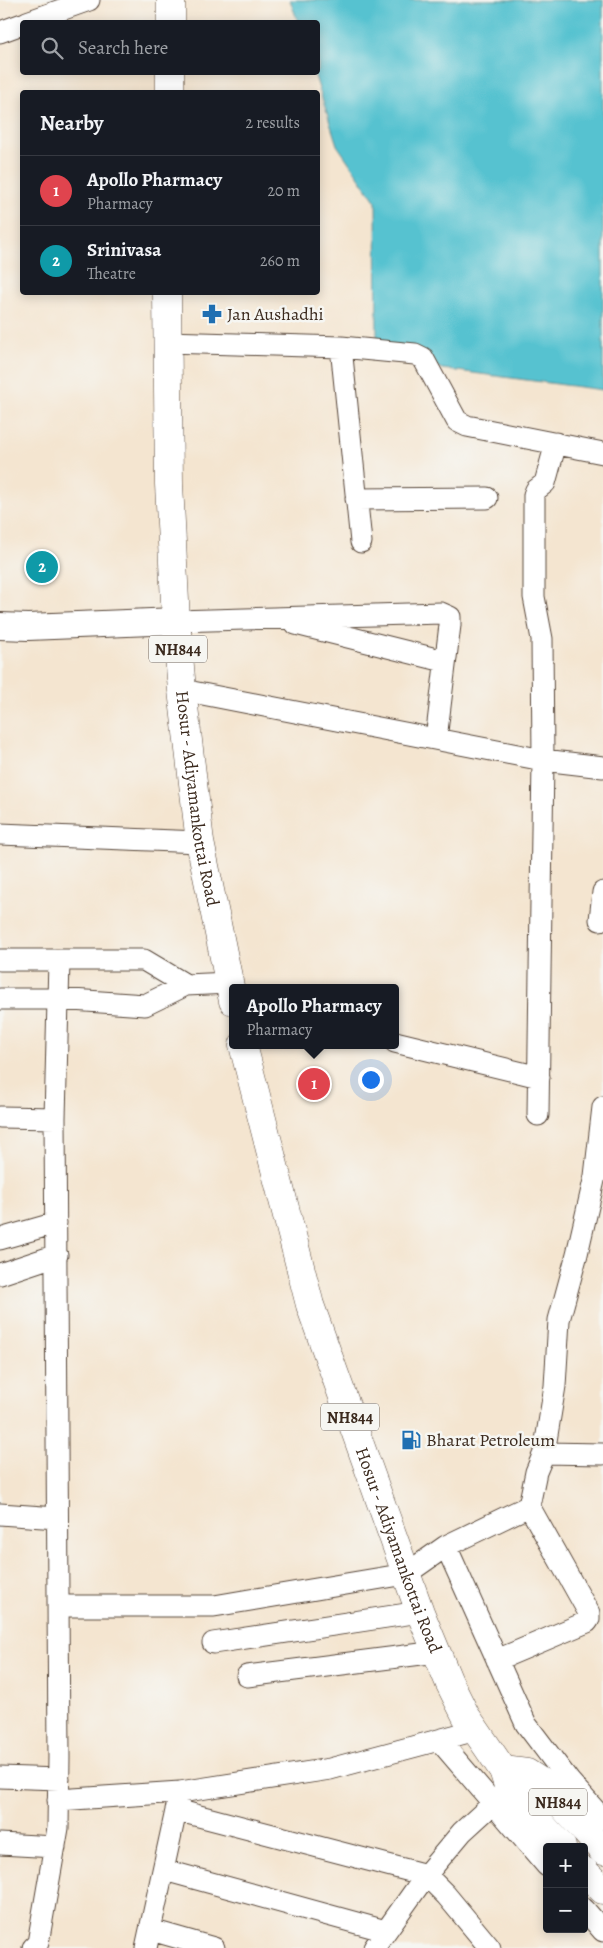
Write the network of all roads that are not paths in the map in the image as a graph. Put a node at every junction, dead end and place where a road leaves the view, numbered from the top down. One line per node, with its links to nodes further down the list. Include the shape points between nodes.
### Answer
1 (88, 0): 3 (street)
2 (171, 0): 4 (highway)
3 (33, 20)
4 (171, 20)
5 (20, 25): 6 (street)
6 (0, 32)
7 (170, 75): 8 (highway)
8 (170, 90)
9 (167, 295): 10 (highway, Hosur - Adiyamankottai Road / NH844)
10 (166, 342): 11 (street); 18 (highway, Hosur - Adiyamankottai Road / NH844)
11 (341, 347): 12 (street, via 415,354 423,358 457,420 467,426); 15 (street)
12 (556, 443): 13 (street); 23 (street, via 545,483 534,495 534,597 542,639)
13 (603, 453)
14 (487, 498): 15 (street)
15 (356, 499): 16 (street)
16 (361, 542)
17 (269, 618): 18 (street); 20 (street); 20 (street, via 441,613 450,617)
18 (176, 622): 19 (main road); 21 (highway, Hosur - Adiyamankottai Road / NH844)
19 (0, 626)
20 (444, 662): 22 (street)
21 (182, 690): 22 (street); 26 (highway, Hosur - Adiyamankottai Road / NH844)
22 (436, 738): 23 (street)
23 (543, 760): 24 (street); 38 (street)
24 (603, 767)
25 (0, 834): 26 (street)
26 (200, 842): 31 (highway, Hosur - Adiyamankottai Road / NH844)
27 (603, 892): 28 (street)
28 (600, 920)
29 (0, 960): 30 (street)
30 (59, 960): 32 (street, via 144,960); 35 (street)
31 (229, 984)
32 (186, 985): 33 (street); 35 (street, via 145,1005)
33 (229, 992)
34 (0, 999): 35 (street)
35 (57, 999): 42 (street)
36 (399, 1043): 38 (street)
37 (243, 1049): 54 (highway, Hosur - Adiyamankottai Road / NH844, via 310,1305)
38 (539, 1076): 40 (street)
39 (603, 1107): 43 (street)
40 (538, 1115)
41 (0, 1117): 42 (street)
42 (55, 1118): 44 (street)
43 (599, 1176): 48 (street, via 559,1320 555,1386)
44 (56, 1223): 45 (street); 46 (street)
45 (0, 1239)
46 (57, 1255): 47 (street); 52 (street)
47 (0, 1274)
48 (544, 1454): 49 (street); 50 (street, via 536,1472)
49 (603, 1454)
50 (529, 1506): 53 (street); 59 (street, via 589,1613 589,1619)
51 (0, 1514): 52 (street)
52 (57, 1518): 55 (street)
53 (446, 1546): 54 (street); 59 (street)
54 (406, 1574): 55 (street, via 214,1606); 56 (highway, Hosur - Adiyamankottai Road / NH844)
55 (58, 1606): 65 (street)
56 (420, 1612): 57 (street); 58 (highway, Hosur - Adiyamankottai Road / NH844)
57 (213, 1643)
58 (437, 1652): 60 (street); 61 (highway, Hosur - Adiyamankottai Road / NH844, via 453,1690)
59 (497, 1660): 66 (street)
60 (248, 1676)
61 (476, 1730): 62 (street); 64 (highway, Hosur - Adiyamankottai Road / NH844)
62 (439, 1740): 64 (street); 67 (street, via 330,1769)
63 (0, 1777): 65 (street)
64 (502, 1787): 66 (highway, NH844, via 527,1773); 69 (highway, NH844); 73 (street); 76 (street)
65 (58, 1789): 67 (street); 71 (street)
66 (561, 1789): 68 (street); 72 (highway, NH844)
67 (178, 1801): 74 (street); 76 (street)
68 (603, 1819)
69 (558, 1843)
70 (0, 1844): 71 (street)
71 (55, 1847): 82 (street, via 38,1943)
72 (603, 1851)
73 (543, 1859)
74 (164, 1870): 80 (street); 81 (street)
75 (588, 1874): 77 (highway)
76 (426, 1875): 81 (street); 84 (street, via 446,1894)
77 (603, 1890)
78 (588, 1914): 79 (street)
79 (603, 1931)
80 (148, 1939): 83 (street)
81 (380, 1940)
82 (33, 1948)
83 (214, 1948)
84 (490, 1948)

